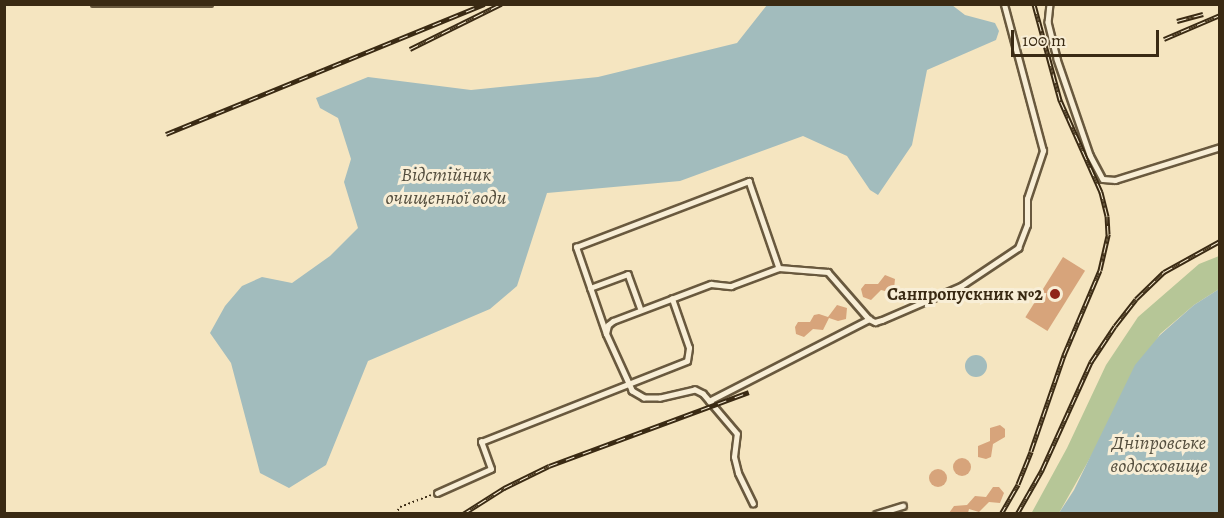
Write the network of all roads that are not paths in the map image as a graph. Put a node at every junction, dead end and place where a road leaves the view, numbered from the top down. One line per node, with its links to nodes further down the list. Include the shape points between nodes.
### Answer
1 (94, 4): 2 (lane)
2 (210, 4)
3 (1004, 4): 10 (lane, via 1043,151 1027,199 1025,236 1018,248 961,286 882,320)
4 (1050, 4): 5 (lane, via 1048,22 1057,59 1090,155 1103,179 1108,182 1124,178)
5 (1220, 147)
6 (779, 268): 7 (lane, via 749,181 576,247); 8 (lane, via 731,286 711,284); 10 (lane, via 828,272)
7 (590, 288): 9 (lane, via 628,274); 11 (lane)
8 (672, 299): 9 (lane); 12 (lane, via 690,356 676,366)
9 (641, 310): 11 (lane, via 613,321)
10 (869, 319): 13 (lane)
11 (606, 334): 12 (lane)
12 (629, 385): 13 (lane, via 644,398 695,390); 14 (lane, via 481,442 491,469)
13 (709, 401): 15 (lane, via 737,434 734,457)
14 (437, 493)
15 (753, 504)
16 (903, 506): 17 (lane)
17 (876, 513)

